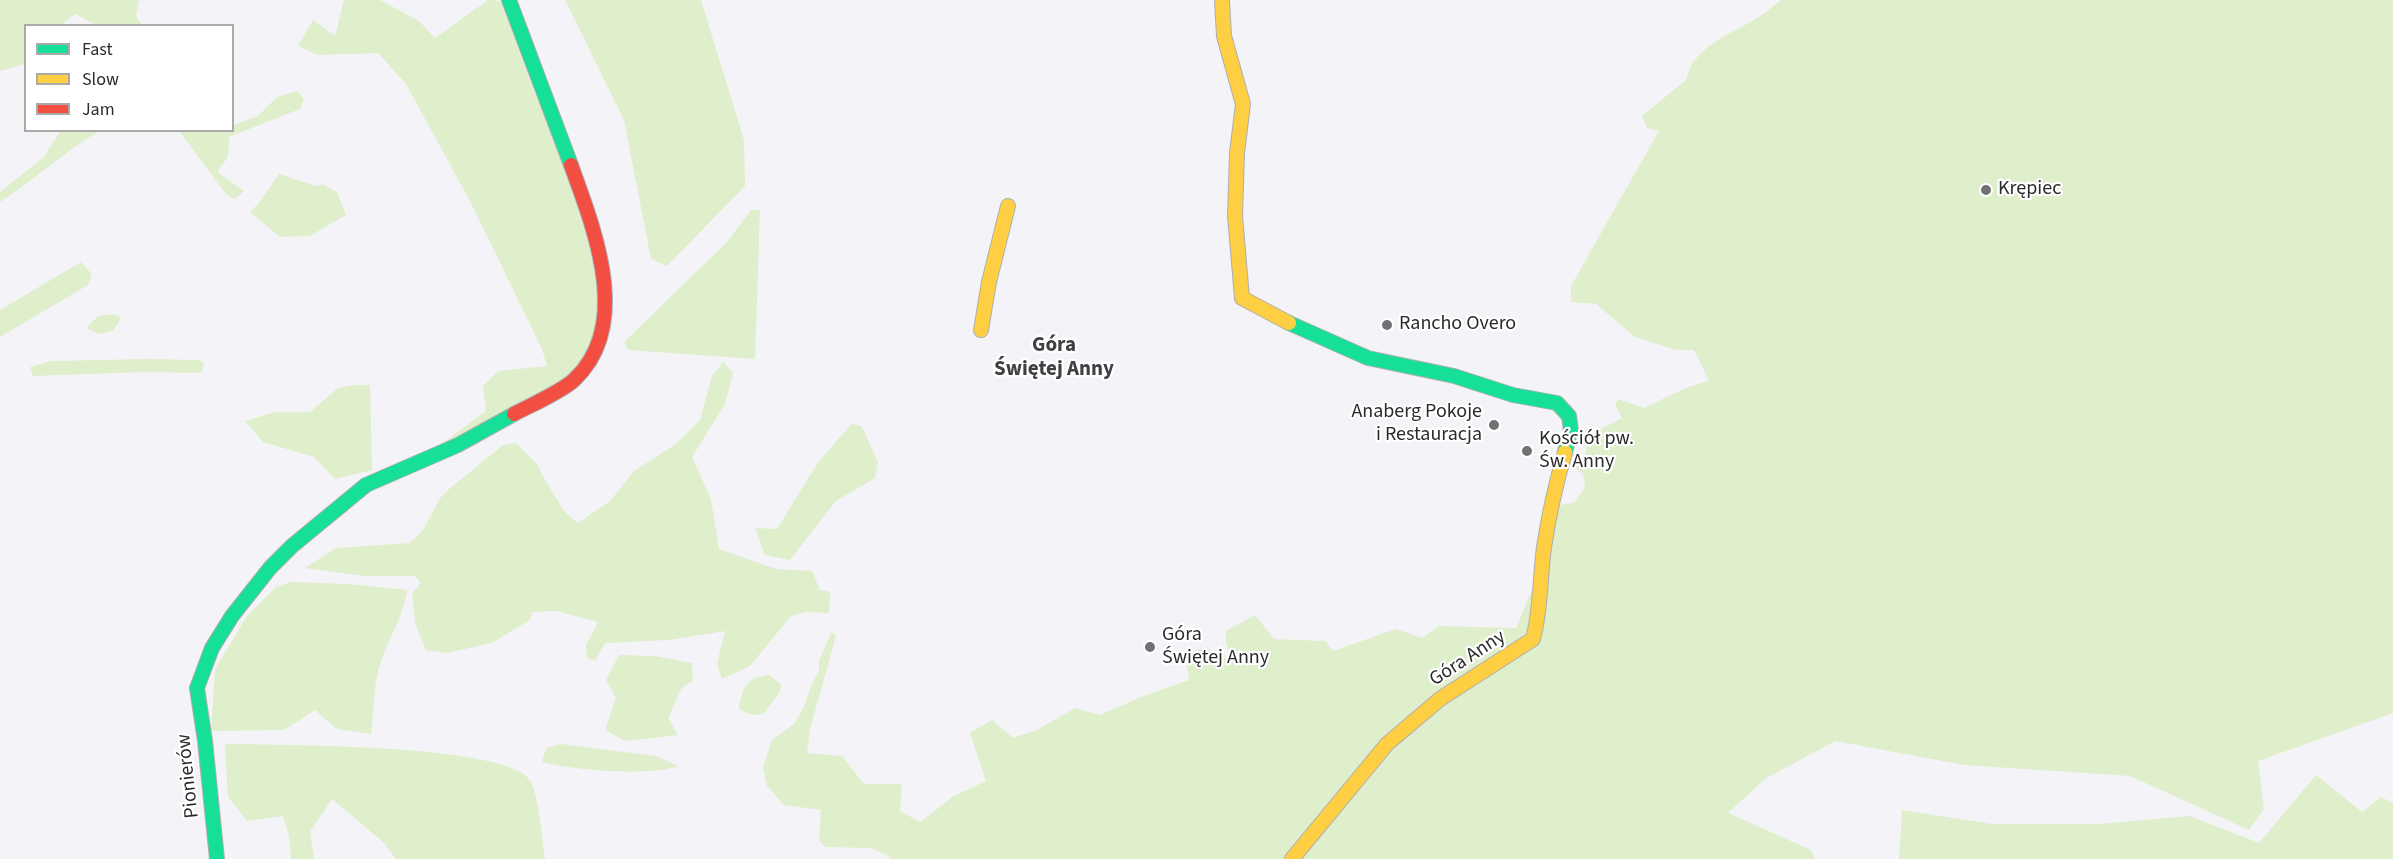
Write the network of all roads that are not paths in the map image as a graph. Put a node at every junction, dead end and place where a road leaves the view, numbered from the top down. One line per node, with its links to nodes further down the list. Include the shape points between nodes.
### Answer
1 (509, 0): 5 (street, Pionierów, via 570,162 596,244 606,293 605,326 599,344 573,381 458,445 366,485 323,518 270,568 232,616 212,648 197,688)
2 (1222, 0): 6 (street, Góra Anny, via 1224,36 1244,104 1234,216 1242,298 1368,358 1557,403 1569,416 1571,431 1553,494 1533,639 1440,699 1387,744)
3 (1008, 206): 4 (street)
4 (981, 330)
5 (218, 859)
6 (1292, 859)

